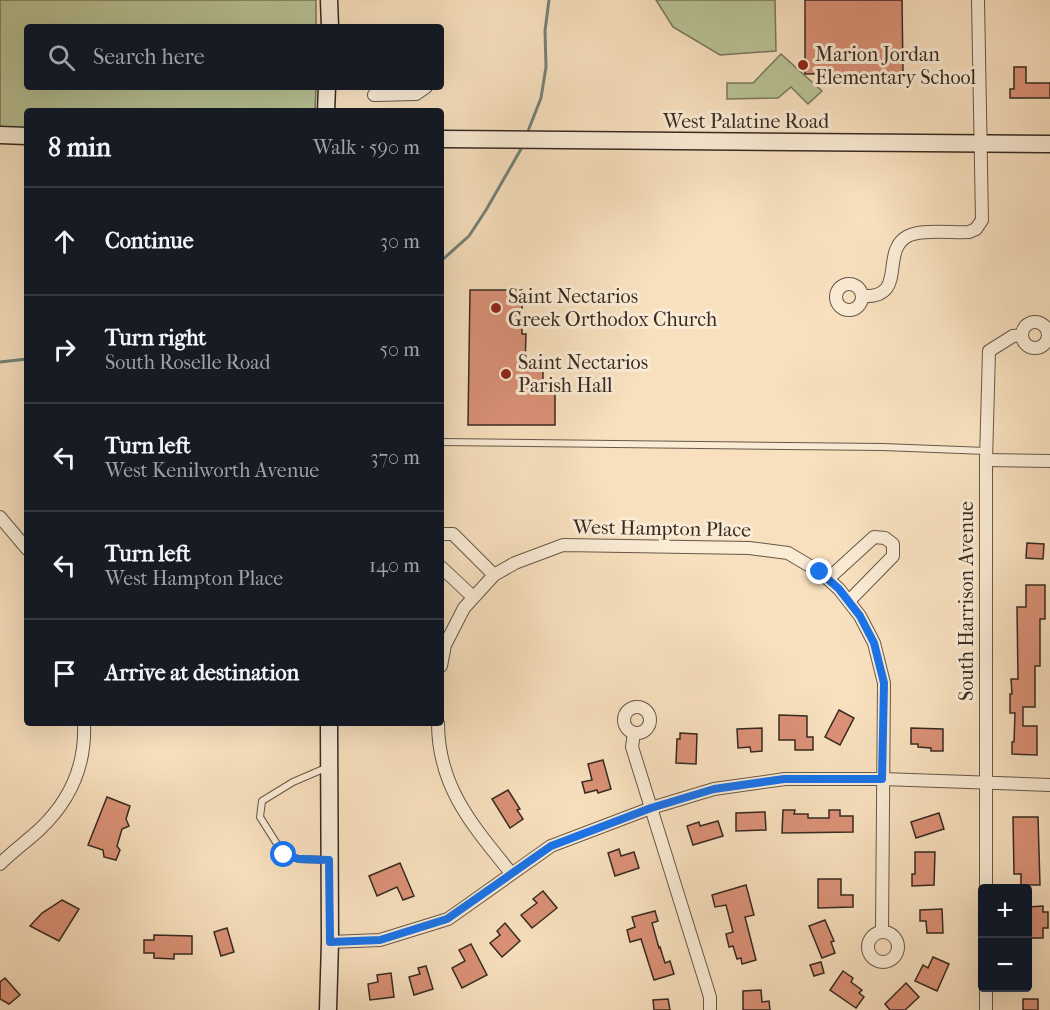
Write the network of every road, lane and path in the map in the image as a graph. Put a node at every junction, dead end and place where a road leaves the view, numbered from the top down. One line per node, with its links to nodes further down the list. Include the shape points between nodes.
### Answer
1 (329, 0): 3 (main road)
2 (978, 0): 11 (street)
3 (330, 24)
4 (327, 90): 7 (main road)
5 (422, 90): 6 (street, via 416,94)
6 (374, 95)
7 (326, 108)
8 (0, 135): 9 (main road)
9 (24, 136)
10 (444, 139): 11 (main road, West Palatine Road)
11 (981, 143): 12 (main road, West Palatine Road); 13 (street, via 982,220 976,229 908,236 897,246 886,290 872,297)
12 (1050, 144)
13 (862, 296)
14 (1022, 335): 16 (street, South Harrison Avenue, via 1013,336 989,351)
15 (444, 442): 16 (lane, via 883,447)
16 (986, 456): 17 (street); 33 (street, South Harrison Avenue)
17 (1050, 461)
18 (0, 517): 20 (street)
19 (444, 534): 22 (street, via 453,534)
20 (24, 545)
21 (444, 570): 24 (street)
22 (494, 575): 23 (street, West Hampton Place, via 563,545 749,548 788,553); 24 (street, West Hampton Place)
23 (828, 579): 25 (street, West Hampton Place); 25 (street, via 874,537 893,544 893,556)
24 (473, 597): 26 (street, West Hampton Place)
25 (849, 601): 32 (street, West Hampton Place, via 874,643 884,683)
26 (444, 650)
27 (84, 726): 37 (street, via 81,767 64,801 40,830)
28 (329, 726): 31 (main road)
29 (438, 726): 38 (street, via 446,777 467,818)
30 (634, 733): 35 (street, via 632,747)
31 (329, 767): 36 (main road); 36 (lane, via 262,801 260,817 284,855)
32 (882, 779): 33 (street); 35 (street, via 784,779 714,789); 40 (street, West Hampton Place)
33 (985, 784): 34 (street); 39 (street, South Harrison Avenue)
34 (1050, 785)
35 (651, 808): 38 (street, via 551,846); 44 (street, via 710,997)
36 (329, 860): 41 (main road)
37 (0, 864)
38 (511, 873): 41 (street, via 447,919 380,940)
39 (986, 884)
40 (882, 932)
41 (330, 942): 43 (main road)
42 (986, 992): 45 (street)
43 (328, 1010)
44 (710, 1010)
45 (986, 1010)

